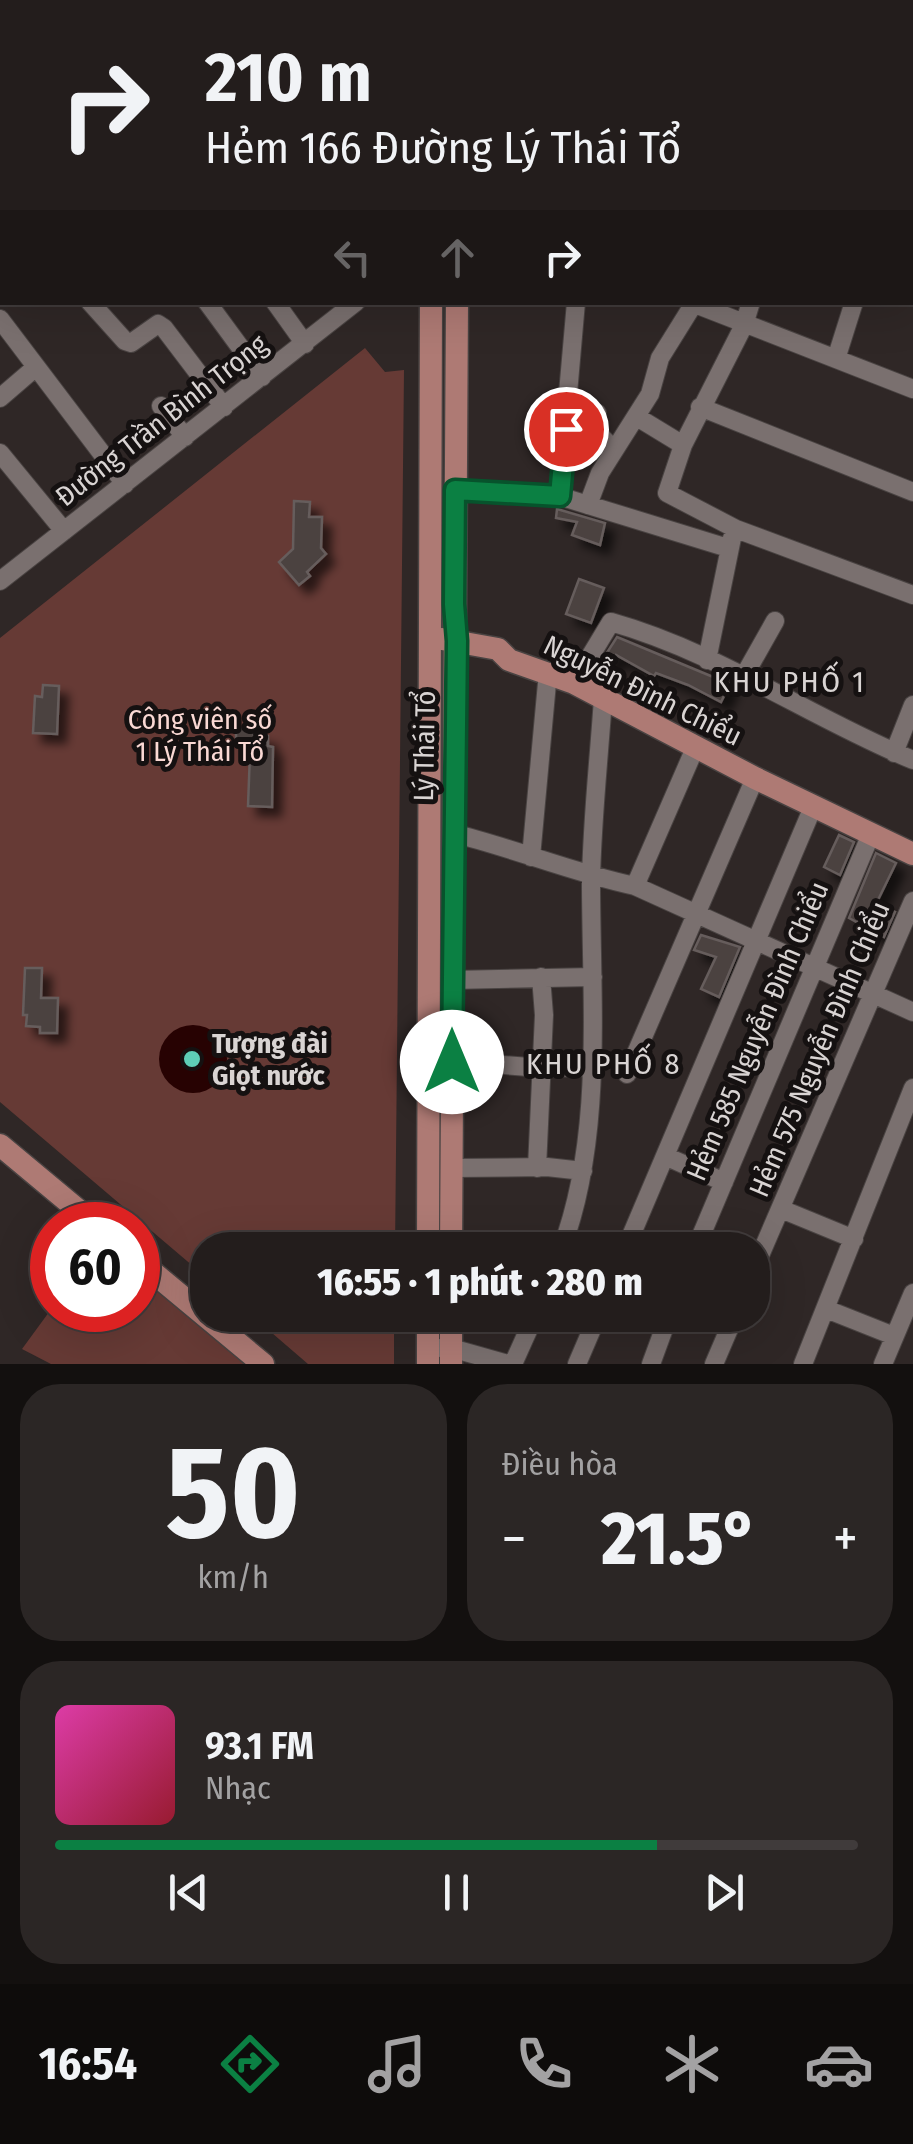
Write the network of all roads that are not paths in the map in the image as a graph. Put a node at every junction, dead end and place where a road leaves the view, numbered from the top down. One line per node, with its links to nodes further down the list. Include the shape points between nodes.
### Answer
1 (93, 305): 21 (street, via 125,342 158,324 164,328)
2 (209, 305): 17 (street)
3 (277, 305): 14 (street)
4 (352, 305): 14 (street, Đường Trần Bình Trọng)
5 (431, 305): 40 (main road, Lý Thái Tổ)
6 (457, 305): 30 (main road, Lý Thái Tổ)
7 (576, 305): 32 (street)
8 (690, 305): 24 (street)
9 (694, 305): 13 (street)
10 (750, 305): 13 (street)
11 (853, 305): 15 (street)
12 (0, 319): 16 (street)
13 (744, 325): 15 (street); 22 (street)
14 (305, 344): 17 (street, Đường Trần Bình Trọng)
15 (836, 359): 18 (street)
16 (36, 367): 19 (street); 29 (street)
17 (262, 377): 21 (street, Đường Trần Bình Trọng)
18 (913, 388)
19 (0, 398)
20 (161, 406): 25 (street)
21 (224, 406): 25 (street, Đường Trần Bình Trọng)
22 (700, 407): 26 (street); 31 (street)
23 (597, 413): 27 (street, via 592,426)
24 (637, 416): 26 (street); 27 (street)
25 (185, 437): 29 (street, Đường Trần Bình Trọng)
26 (683, 445): 34 (street, via 667,494)
27 (614, 450): 33 (street)
28 (0, 452): 35 (street)
29 (125, 484): 35 (street, Đường Trần Bình Trọng)
30 (455, 490): 32 (street); 41 (main road, Lý Thái Tổ)
31 (913, 492)
32 (560, 496): 33 (street)
33 (588, 505): 36 (street)
34 (736, 528): 36 (street); 38 (street)
35 (64, 531): 37 (street, Đường Trần Bình Trọng)
36 (728, 548): 42 (street)
37 (0, 581)
38 (913, 595)
39 (774, 621): 44 (street)
40 (430, 648): 41 (main road, Nguyễn Đình Chiểu); 57 (main road, Lý Thái Tổ)
41 (456, 651): 43 (main road, Nguyễn Đình Chiểu); 53 (main road, Lý Thái Tổ)
42 (707, 660): 44 (street); 45 (street, via 611,622)
43 (548, 672): 45 (main road, Nguyễn Đình Chiểu); 56 (street)
44 (744, 676): 49 (street)
45 (574, 683): 46 (main road, Nguyễn Đình Chiểu)
46 (603, 698): 48 (main road, Nguyễn Đình Chiểu); 58 (street)
47 (913, 706): 49 (street)
48 (695, 748): 51 (main road, Nguyễn Đình Chiểu); 59 (street)
49 (894, 752): 50 (street)
50 (913, 760)
51 (754, 778): 52 (main road, Nguyễn Đình Chiểu); 61 (street)
52 (813, 807): 54 (main road, Nguyễn Đình Chiểu); 62 (street)
53 (452, 833): 56 (street); 57 (main road, Lý Thái Tổ)
54 (871, 834): 55 (main road, Nguyễn Đình Chiểu); 63 (street, Hẻm 585 Nguyễn Ðình Chiểu)
55 (913, 854)
56 (531, 857): 58 (street)
57 (441, 866): 66 (main road, Lý Thái Tổ); 82 (main road, Lý Thái Tổ)
58 (592, 877): 59 (street); 65 (street)
59 (636, 886): 61 (street)
60 (913, 901): 67 (street, Hẻm 575 Nguyễn Ðình Chiểu)
61 (694, 915): 62 (street); 72 (street)
62 (756, 942): 63 (street); 75 (street)
63 (813, 966): 67 (street); 79 (street, Hẻm 585 Nguyễn Ðình Chiểu)
64 (541, 977): 65 (street); 66 (street); 71 (street)
65 (593, 978): 70 (street)
66 (452, 980): 69 (main road, Lý Thái Tổ)
67 (873, 994): 68 (street); 81 (street, Hẻm 575 Nguyễn Ðình Chiểu)
68 (913, 1012)
69 (452, 1062): 71 (street); 76 (main road, Lý Thái Tổ)
70 (590, 1067): 71 (street); 78 (street)
71 (542, 1068): 77 (street)
72 (627, 1074)
73 (913, 1088): 88 (street)
74 (0, 1145): 80 (main road)
75 (666, 1156): 79 (street); 85 (street)
76 (452, 1168): 77 (street); 83 (main road, Lý Thái Tổ)
77 (537, 1168): 78 (street)
78 (583, 1171): 84 (street)
79 (724, 1182): 86 (street, Hẻm 585 Nguyễn Ðình Chiểu)
80 (68, 1202)
81 (781, 1209): 87 (street, Hẻm 575 Nguyễn Ðình Chiểu); 88 (street)
82 (429, 1232)
83 (452, 1232)
84 (566, 1232)
85 (634, 1232)
86 (703, 1232)
87 (770, 1234)
88 (854, 1239): 91 (street)
89 (160, 1278): 99 (main road)
90 (913, 1293): 97 (street)
91 (826, 1309): 97 (street); 104 (street)
92 (433, 1332): 98 (main road)
93 (526, 1332): 100 (street)
94 (591, 1332): 101 (street)
95 (663, 1332): 102 (street)
96 (728, 1332): 103 (street)
97 (894, 1336): 105 (street)
98 (440, 1356): 100 (street)
99 (262, 1364)
100 (511, 1364)
101 (577, 1364)
102 (651, 1364)
103 (714, 1364)
104 (803, 1364)
105 (883, 1364)

